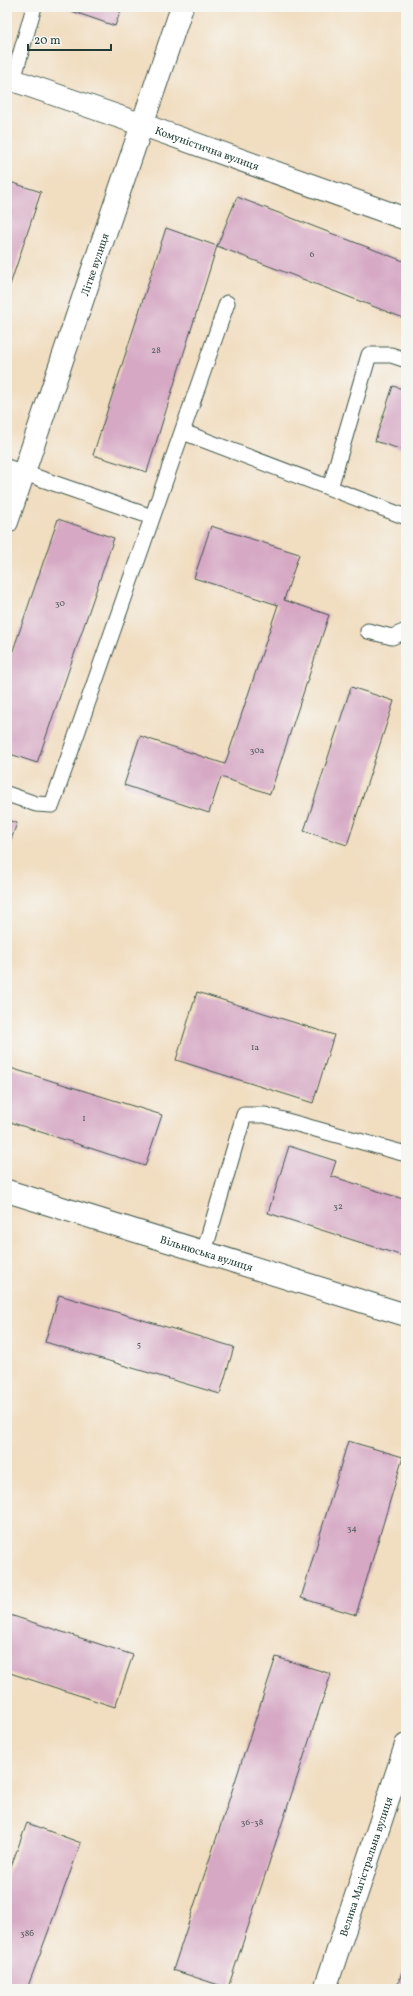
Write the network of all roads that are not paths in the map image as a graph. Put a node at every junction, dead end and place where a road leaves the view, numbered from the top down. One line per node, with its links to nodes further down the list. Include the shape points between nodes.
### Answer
1 (34, 7): 3 (lane)
2 (182, 7): 4 (street, Літке вулиця)
3 (10, 79): 4 (street, Комуністична вулиця)
4 (143, 125): 5 (street, Комуністична вулиця); 9 (street, Літке вулиця)
5 (406, 219)
6 (227, 303): 8 (lane)
7 (406, 360): 10 (lane, via 391,355 369,355)
8 (183, 432): 10 (lane); 11 (lane)
9 (15, 470): 11 (lane); 13 (street, Літке вулиця)
10 (330, 488): 12 (lane)
11 (152, 517): 16 (lane, via 52,805 36,804)
12 (406, 517)
13 (7, 522)
14 (368, 631): 15 (lane, via 392,637)
15 (406, 631)
16 (7, 794)
17 (406, 1154): 19 (lane, via 265,1114 244,1116)
18 (7, 1191): 19 (street, Вільнюська вулиця)
19 (204, 1252): 20 (street, Вільнюська вулиця)
20 (406, 1315)
21 (406, 1745): 22 (street, Велика Магістральна вулиця)
22 (326, 1989)

